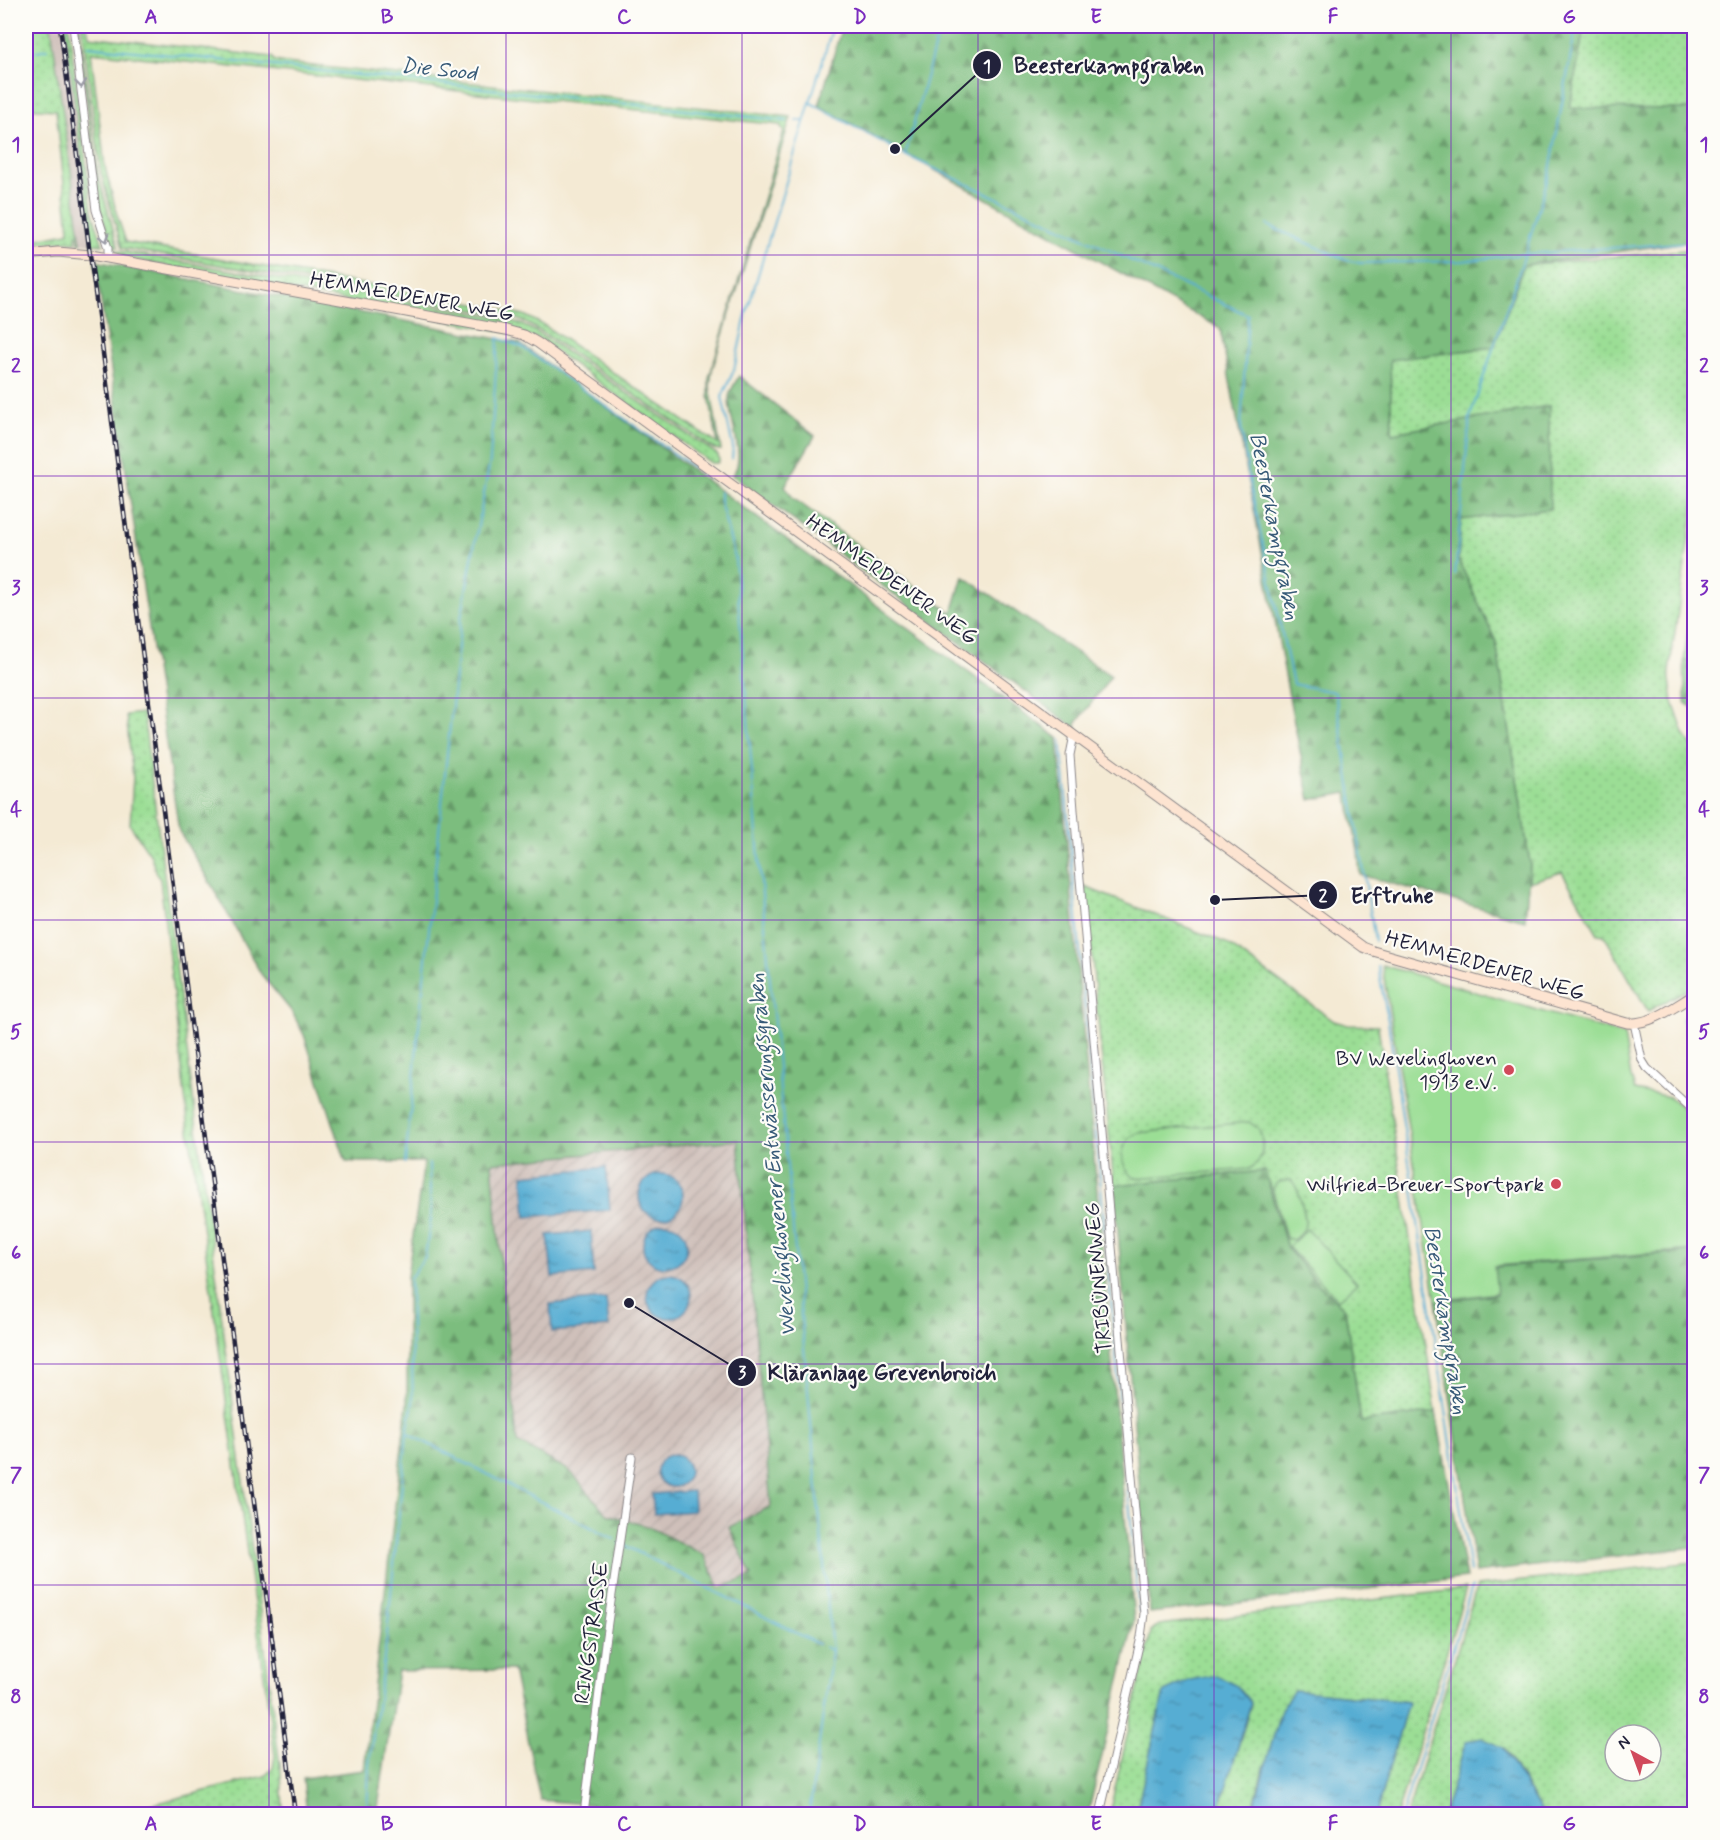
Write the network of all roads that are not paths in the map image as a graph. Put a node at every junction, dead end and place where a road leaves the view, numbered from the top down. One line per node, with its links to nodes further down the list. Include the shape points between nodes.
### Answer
1 (73, 26): 3 (street, one-way to 3, via 96,210)
2 (26, 255): 3 (main road, HEMMERDENER WEG, via 68,252)
3 (108, 258): 4 (main road, HEMMERDENER WEG, via 506,330 530,338)
4 (1074, 735): 6 (main road, HEMMERDENER WEG, via 1368,950); 10 (street, TRIBÜNENWEG, via 1070,755 1074,810 1144,1614)
5 (1695, 995): 6 (main road, HEMMERDENER WEG, via 1651,1019)
6 (1634, 1023): 7 (street, via 1644,1064)
7 (1695, 1111)
8 (633, 1457): 9 (street, RINGSTRASSE)
9 (584, 1815)
10 (1100, 1815)

